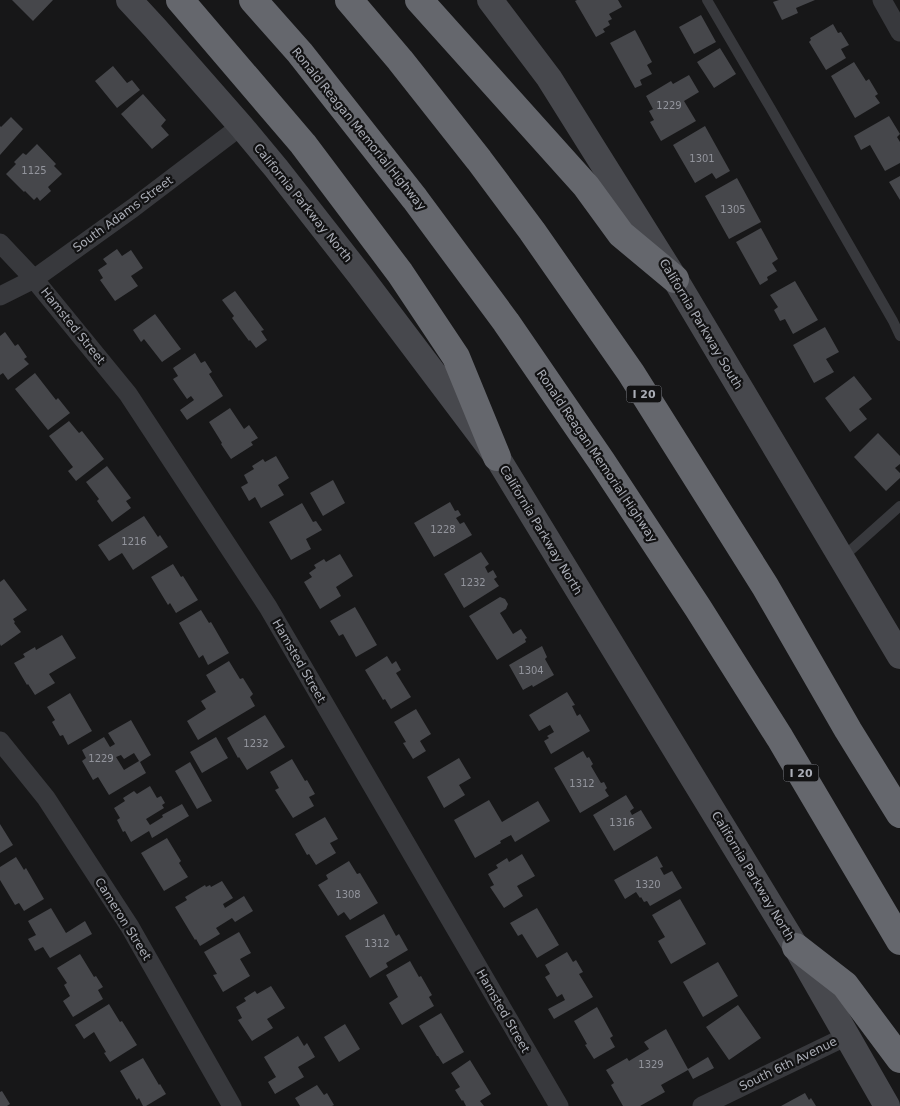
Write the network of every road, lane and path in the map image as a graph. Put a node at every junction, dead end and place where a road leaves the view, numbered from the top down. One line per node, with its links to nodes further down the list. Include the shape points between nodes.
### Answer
1 (130, 0): 10 (main road, California Parkway North)
2 (180, 0): 16 (highway, via 303,144 400,273 456,357)
3 (253, 0): 22 (highway, Ronald Reagan Memorial Highway / I 20, via 300,53 416,199 506,322 698,608 780,738)
4 (349, 0): 21 (highway, I 20, via 479,160 631,373 765,586)
5 (420, 0): 13 (highway, via 586,186 621,234)
6 (490, 0): 13 (main road, California Parkway South, via 549,78)
7 (707, 0): 15 (lane)
8 (882, 0): 9 (street)
9 (900, 32)
10 (241, 126): 12 (street, South Adams Street); 16 (main road, California Parkway North, via 359,274)
11 (0, 243): 12 (street, Hamsted Street)
12 (34, 278): 14 (street, South Adams Street); 27 (street, Hamsted Street, via 128,394 268,607)
13 (675, 279): 18 (main road, California Parkway South)
14 (0, 296)
15 (900, 336)
16 (497, 458): 23 (main road, California Parkway North)
17 (900, 506): 18 (lane)
18 (842, 557): 19 (main road, California Parkway South)
19 (899, 651)
20 (0, 741): 26 (street, Cameron Street, via 46,798 130,927)
21 (900, 814)
22 (900, 941)
23 (796, 948): 24 (main road, California Parkway North); 25 (highway, via 846,986)
24 (847, 1036): 28 (street, South 6th Avenue); 29 (main road, California Parkway North)
25 (900, 1059)
26 (232, 1106)
27 (559, 1106)
28 (702, 1106)
29 (888, 1106)

